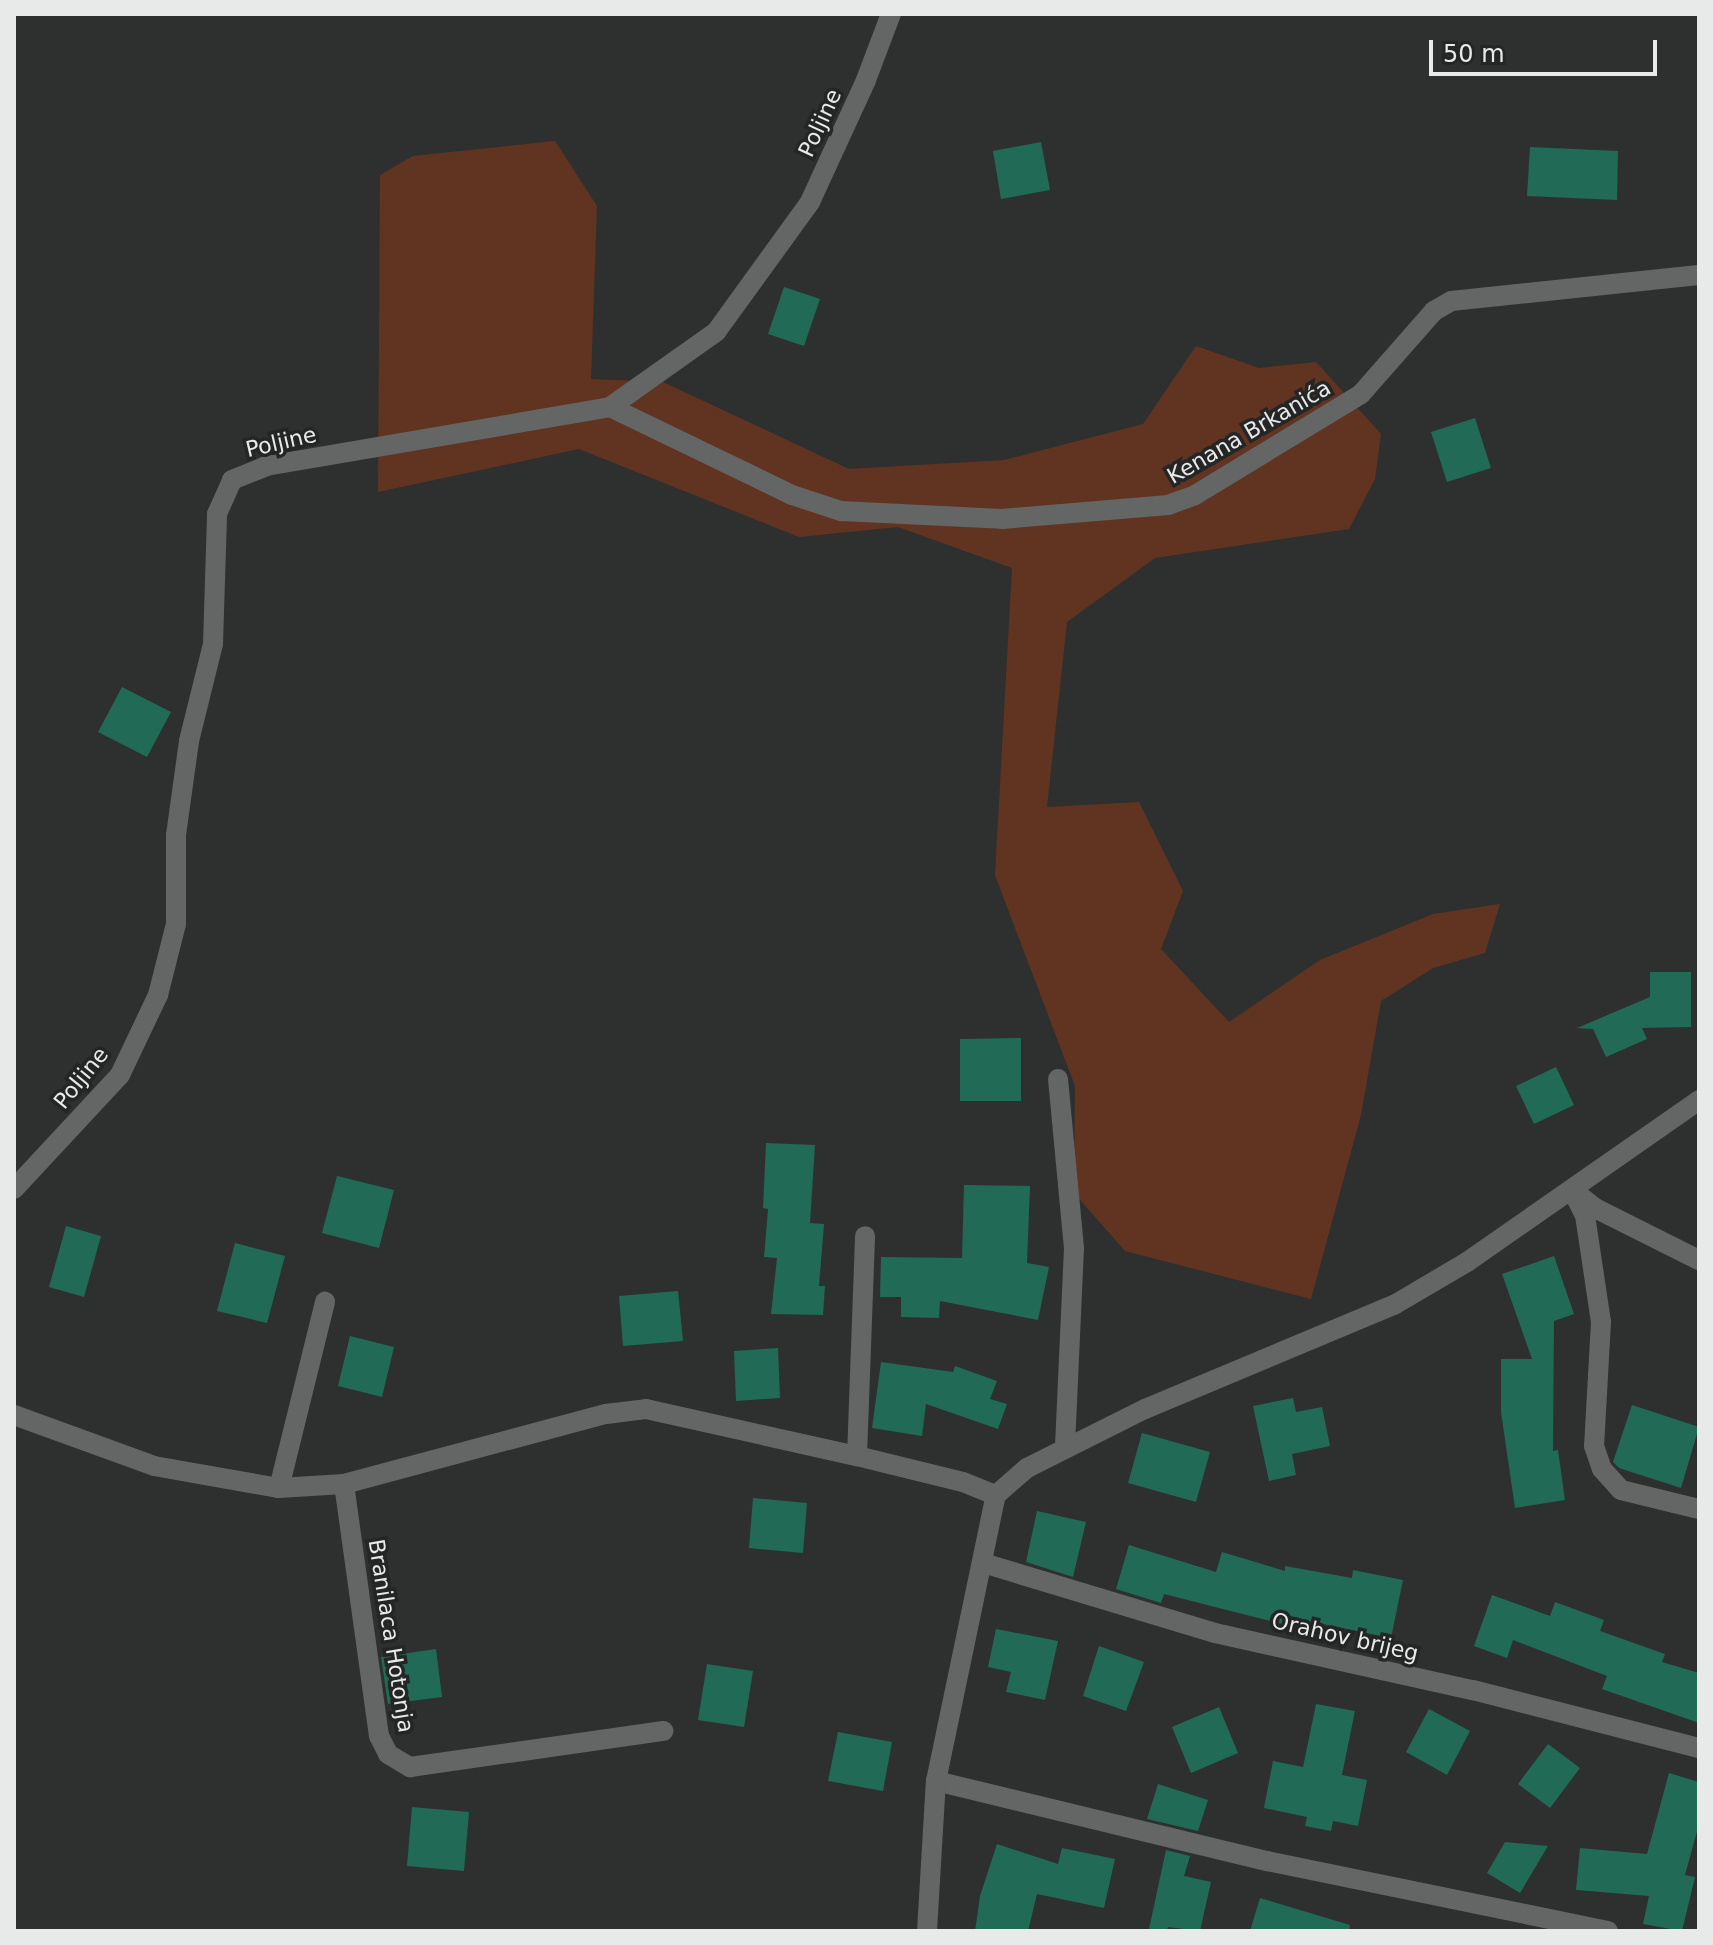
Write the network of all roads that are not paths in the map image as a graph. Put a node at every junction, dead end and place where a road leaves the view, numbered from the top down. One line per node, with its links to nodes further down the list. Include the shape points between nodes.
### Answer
1 (891, 14): 3 (street, Poljine, via 802,214 716,332)
2 (1699, 275): 3 (street, Kenana Brkanića, via 1451,301 1434,311 1361,394 1195,495 1168,505 1002,519 841,511 792,495)
3 (610, 407): 6 (street, Poljine, via 266,466 232,480 217,514 213,644 189,741 176,835 176,924 158,995 120,1075)
4 (1058, 1079): 12 (street, via 1074,1248)
5 (1699, 1100): 7 (street)
6 (14, 1189)
7 (1572, 1190): 9 (street, via 1595,1208); 12 (street, via 1394,1305); 17 (street, via 1585,1215 1601,1322 1594,1446 1602,1469 1621,1490)
8 (865, 1236): 13 (street)
9 (1699, 1260)
10 (325, 1302): 15 (street)
11 (14, 1415): 15 (street, via 154,1466)
12 (1065, 1448): 16 (street, via 1027,1468)
13 (857, 1456): 14 (street, via 646,1409 606,1414); 16 (street)
14 (344, 1484): 15 (street); 19 (street, Branilaca Hotonja, via 379,1736 388,1754 410,1767)
15 (279, 1488)
16 (996, 1495): 18 (street)
17 (1699, 1509)
18 (983, 1563): 20 (street, Orahov brijeg, via 1215,1633 1473,1690); 21 (street)
19 (663, 1731)
20 (1699, 1748)
21 (936, 1781): 22 (street); 23 (street, via 1267,1861)
22 (927, 1931)
23 (1608, 1931)

